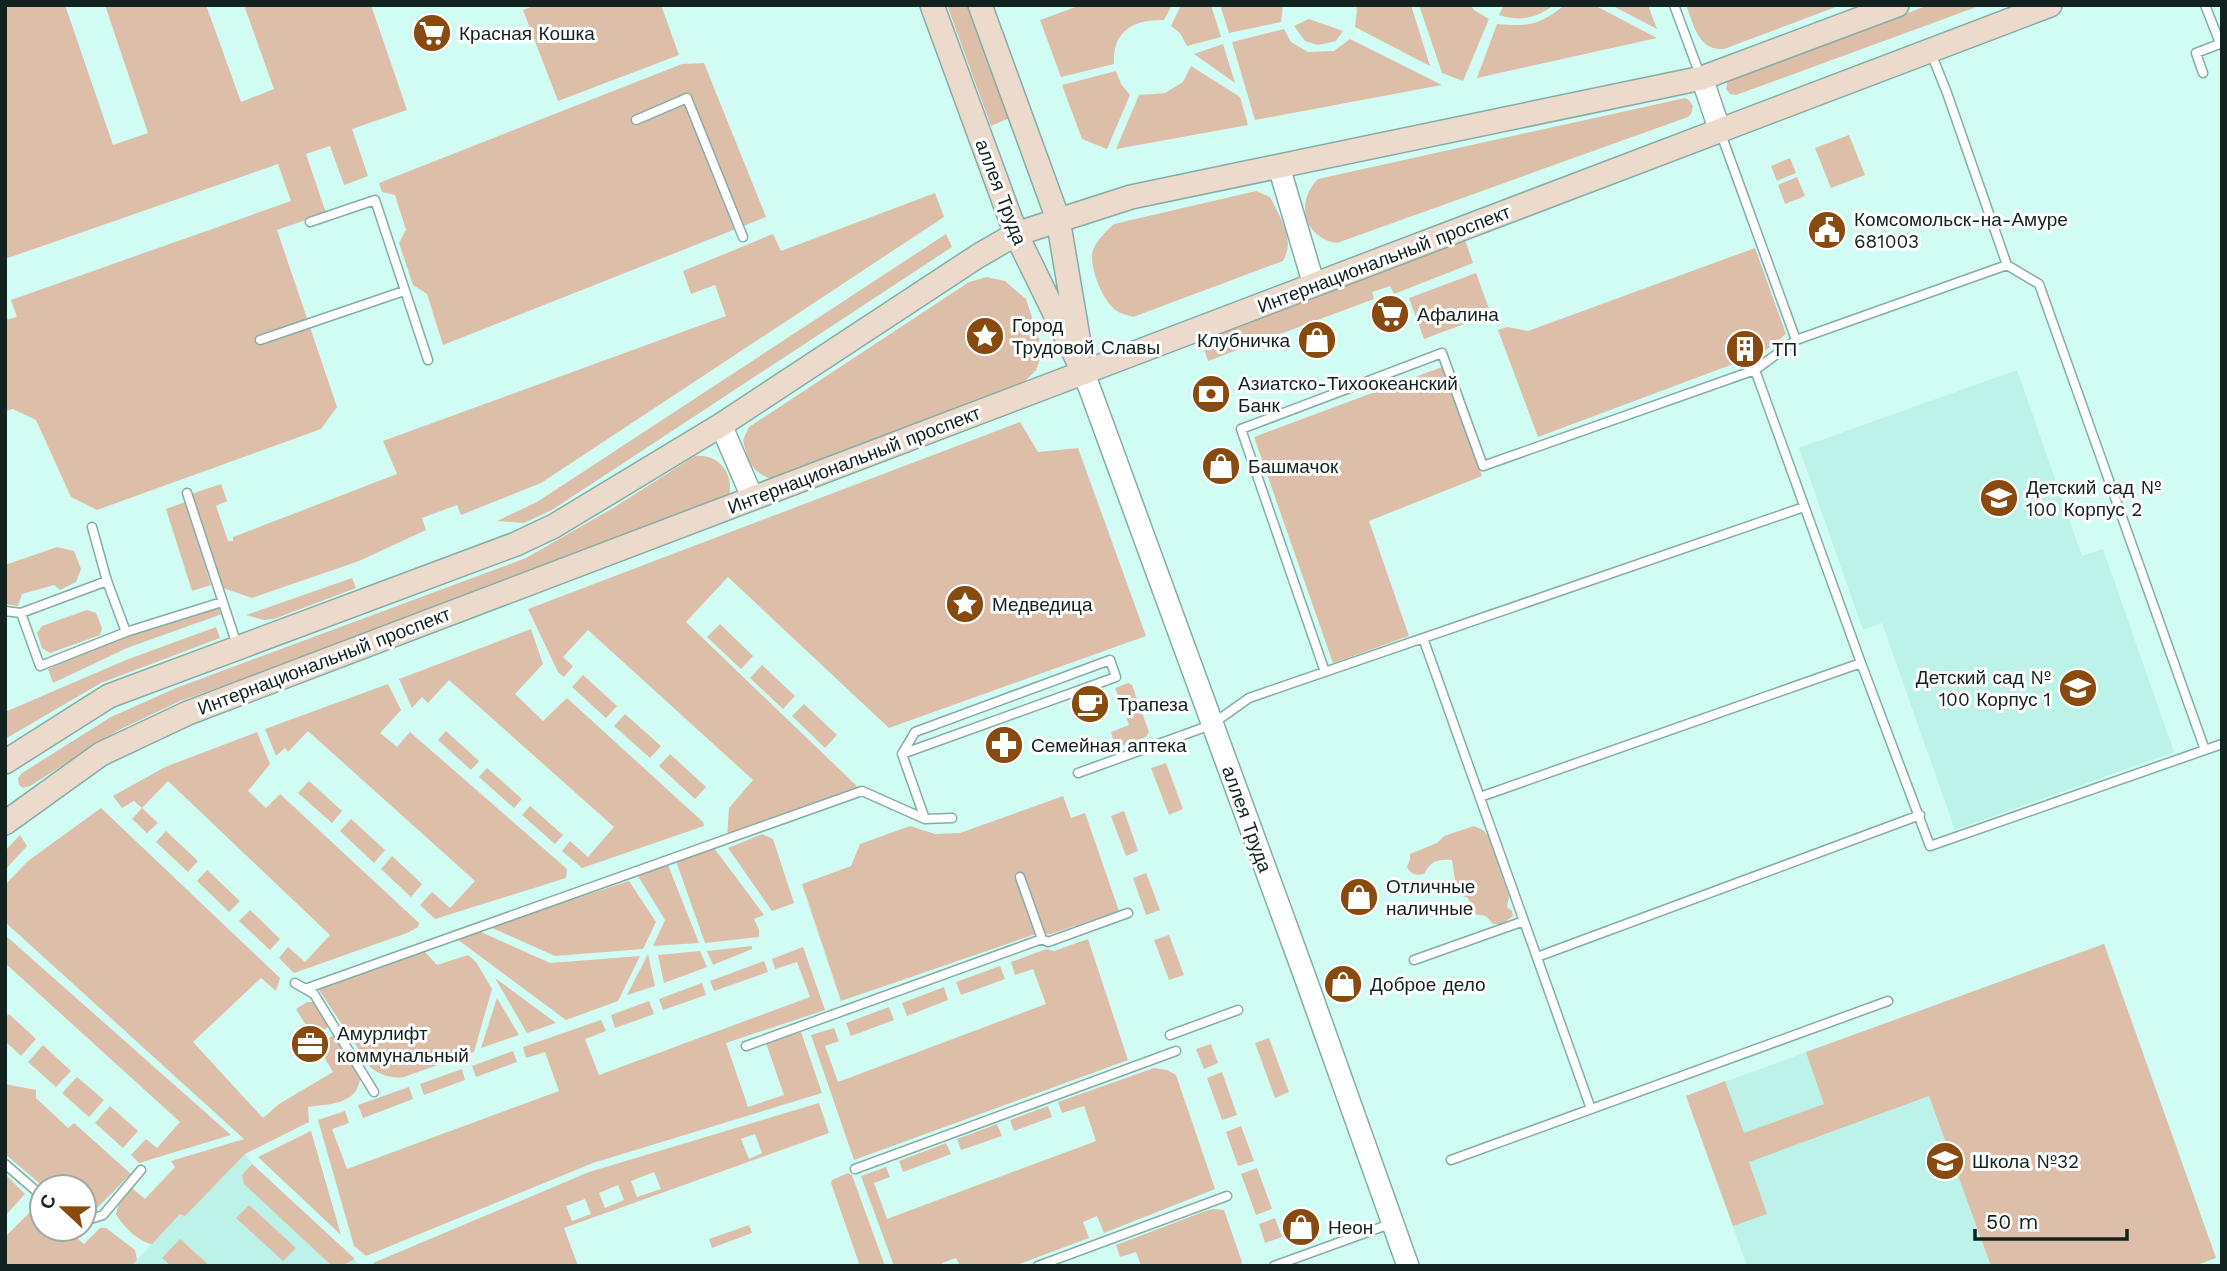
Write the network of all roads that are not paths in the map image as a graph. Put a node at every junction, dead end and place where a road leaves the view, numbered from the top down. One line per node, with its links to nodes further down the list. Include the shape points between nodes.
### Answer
1 (932, 5): 16 (main road, аллея Труда)
2 (980, 5): 14 (main road, аллея Труда)
3 (1674, 5): 10 (lane)
4 (1897, 5): 10 (main road)
5 (2050, 5): 8 (main road, Интернациональный проспект)
6 (2205, 5): 7 (lane)
7 (2221, 43): 9 (lane, via 2196,53)
8 (1930, 51): 12 (main road, Интернациональный проспект); 18 (lane)
9 (2203, 73)
10 (1702, 78): 12 (street); 13 (main road)
11 (636, 120): 17 (lane, via 687,98)
12 (1720, 131): 19 (main road, Интернациональный проспект); 22 (lane)
13 (1279, 167): 14 (main road, via 1131,197); 19 (street)
14 (1058, 219): 16 (main road); 25 (main road, аллея Труда)
15 (310, 222): 20 (lane, via 375,200)
16 (1016, 234): 25 (main road, аллея Труда); 26 (main road)
17 (743, 237)
18 (2007, 265): 22 (lane); 42 (lane, via 2039,284)
19 (1314, 285): 25 (main road, Интернациональный проспект)
20 (404, 291): 21 (lane); 23 (lane)
21 (260, 340)
22 (1796, 340): 24 (lane)
23 (428, 360)
24 (1755, 370): 29 (lane); 39 (lane, via 1483,466 1442,354 1241,429)
25 (1084, 373): 28 (main road, Интернациональный проспект); 40 (street, аллея Труда)
26 (721, 425): 28 (street); 37 (main road, via 554,526 516,544)
27 (187, 493): 32 (lane)
28 (753, 499): 50 (main road, Интернациональный проспект, via 188,713 101,754)
29 (1804, 507): 36 (lane); 38 (lane)
30 (92, 527): 31 (lane)
31 (107, 581): 34 (lane); 35 (lane)
32 (222, 602): 35 (lane); 37 (lane)
33 (5, 611): 34 (lane)
34 (21, 613): 35 (lane, via 40,666)
35 (126, 632)
36 (1423, 638): 39 (lane); 46 (lane)
37 (238, 648): 44 (main road, via 109,696)
38 (1861, 663): 46 (lane); 47 (lane)
39 (1325, 672): 40 (lane, via 1249,698)
40 (1211, 725): 45 (lane); 73 (street, аллея Труда)
41 (2222, 744): 42 (lane)
42 (2205, 750): 47 (lane, via 1930,846)
43 (902, 754): 43 (lane, via 1116,677 1110,660 915,732); 49 (lane)
44 (5, 762)
45 (1078, 773)
46 (1479, 797): 53 (lane)
47 (1920, 815): 55 (lane)
48 (952, 818): 49 (lane)
49 (925, 819): 58 (lane, via 862,790)
50 (5, 823)
51 (1020, 877): 54 (lane)
52 (1128, 913): 54 (lane, via 1048,942)
53 (1524, 921): 55 (lane); 56 (lane)
54 (1042, 939): 62 (lane)
55 (1537, 957): 65 (lane)
56 (1414, 960)
57 (295, 984): 58 (lane)
58 (305, 989): 64 (lane, via 314,994)
59 (1888, 1001): 65 (lane)
60 (1238, 1010): 61 (lane)
61 (1170, 1035)
62 (746, 1046)
63 (1176, 1051): 68 (lane)
64 (374, 1092)
65 (1591, 1109): 66 (lane)
66 (1451, 1160)
67 (5, 1164): 70 (lane)
68 (855, 1169)
69 (141, 1170): 72 (lane)
70 (28, 1184)
71 (1227, 1196): 74 (lane)
72 (98, 1217)
73 (1393, 1223): 75 (lane); 76 (street, аллея Труда)
74 (1038, 1266)
75 (1274, 1266)
76 (1408, 1266)

